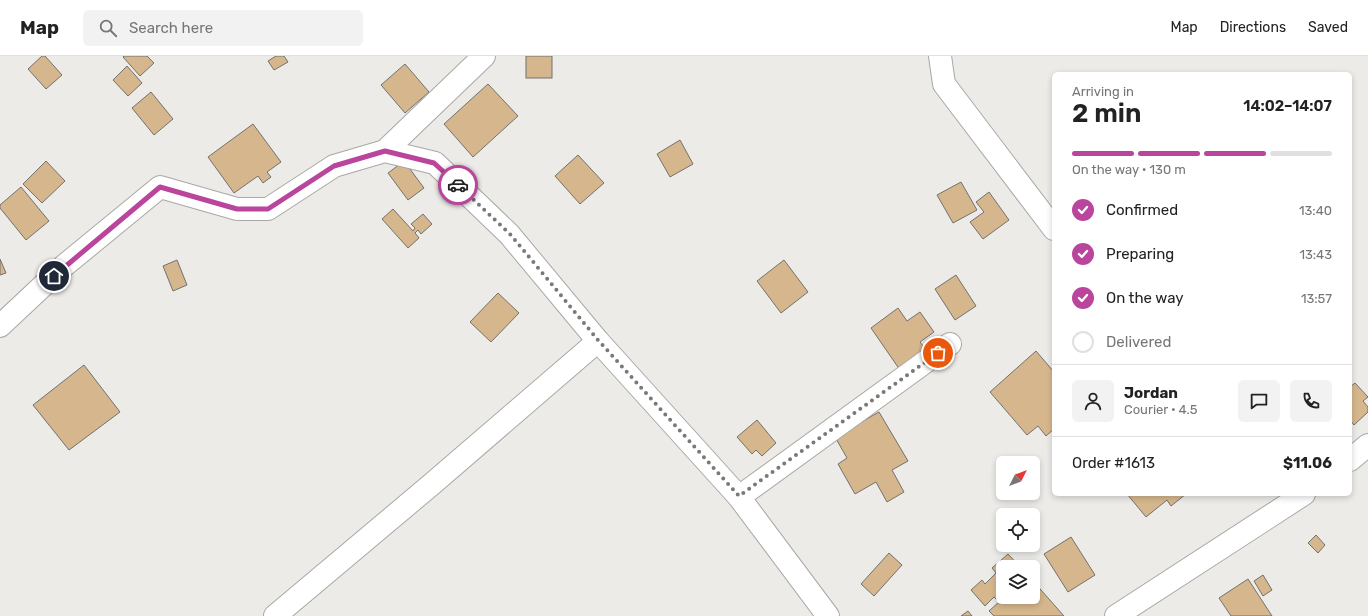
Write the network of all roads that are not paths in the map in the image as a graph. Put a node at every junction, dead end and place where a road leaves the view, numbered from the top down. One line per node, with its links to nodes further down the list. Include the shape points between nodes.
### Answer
1 (484, 56): 3 (street)
2 (940, 56): 4 (street, via 944,84)
3 (385, 151): 5 (street, via 334,166 268,209 237,209 160,187 65,265); 6 (street, via 434,163 510,234)
4 (1052, 226)
5 (0, 326)
6 (598, 340): 10 (street); 12 (street)
7 (950, 344): 10 (street)
8 (1368, 445): 9 (street)
9 (1352, 458)
10 (739, 496): 13 (street)
11 (1301, 496): 14 (street)
12 (275, 616)
13 (828, 616)
14 (1116, 616)

